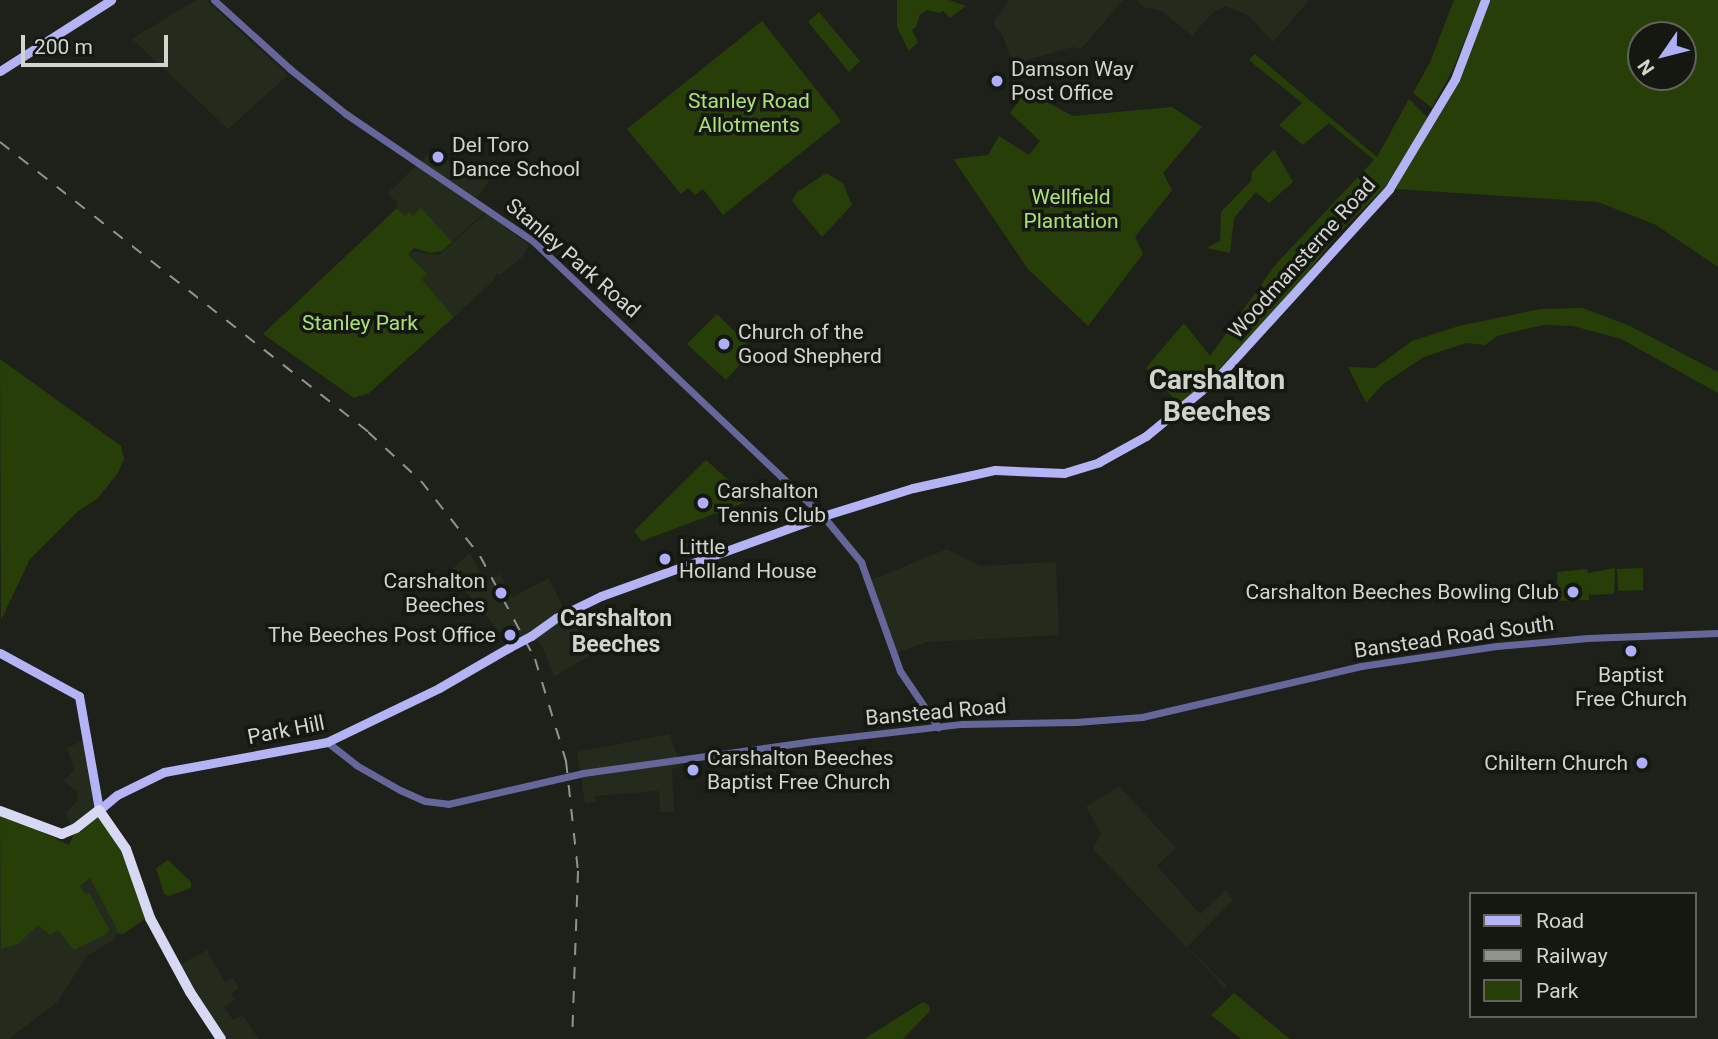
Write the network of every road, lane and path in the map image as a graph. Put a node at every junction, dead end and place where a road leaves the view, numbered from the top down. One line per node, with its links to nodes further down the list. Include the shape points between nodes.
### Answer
1 (111, 0): 4 (main road)
2 (214, 0): 5 (street, Stanley Park Road, via 346,114 534,242)
3 (1485, 0): 5 (main road, Woodmansterne Road, via 1455,79 1389,189 1219,376 1146,436 1099,462 1064,473 995,470 913,488)
4 (0, 71)
5 (823, 516): 7 (main road, Woodmansterne Road, via 601,596 548,622); 10 (street, Stanley Park Road, via 861,562 900,671)
6 (1718, 633): 9 (street, Banstead Road South, via 1588,638 1467,650 1361,666)
7 (531, 636): 11 (main road, Park Hill, bridge, via 429,694)
8 (0, 653): 12 (main road, via 74,691 80,699)
9 (1200, 706): 10 (street, Banstead Road, via 1111,720)
10 (938, 727): 11 (street, Banstead Road, via 575,776 448,804 425,801 376,777)
11 (327, 742): 12 (main road, Park Hill, via 164,772 117,795)
12 (99, 810): 13 (highway, via 62,834); 14 (highway, via 126,849 150,918)
13 (0, 811)
14 (221, 1039)

